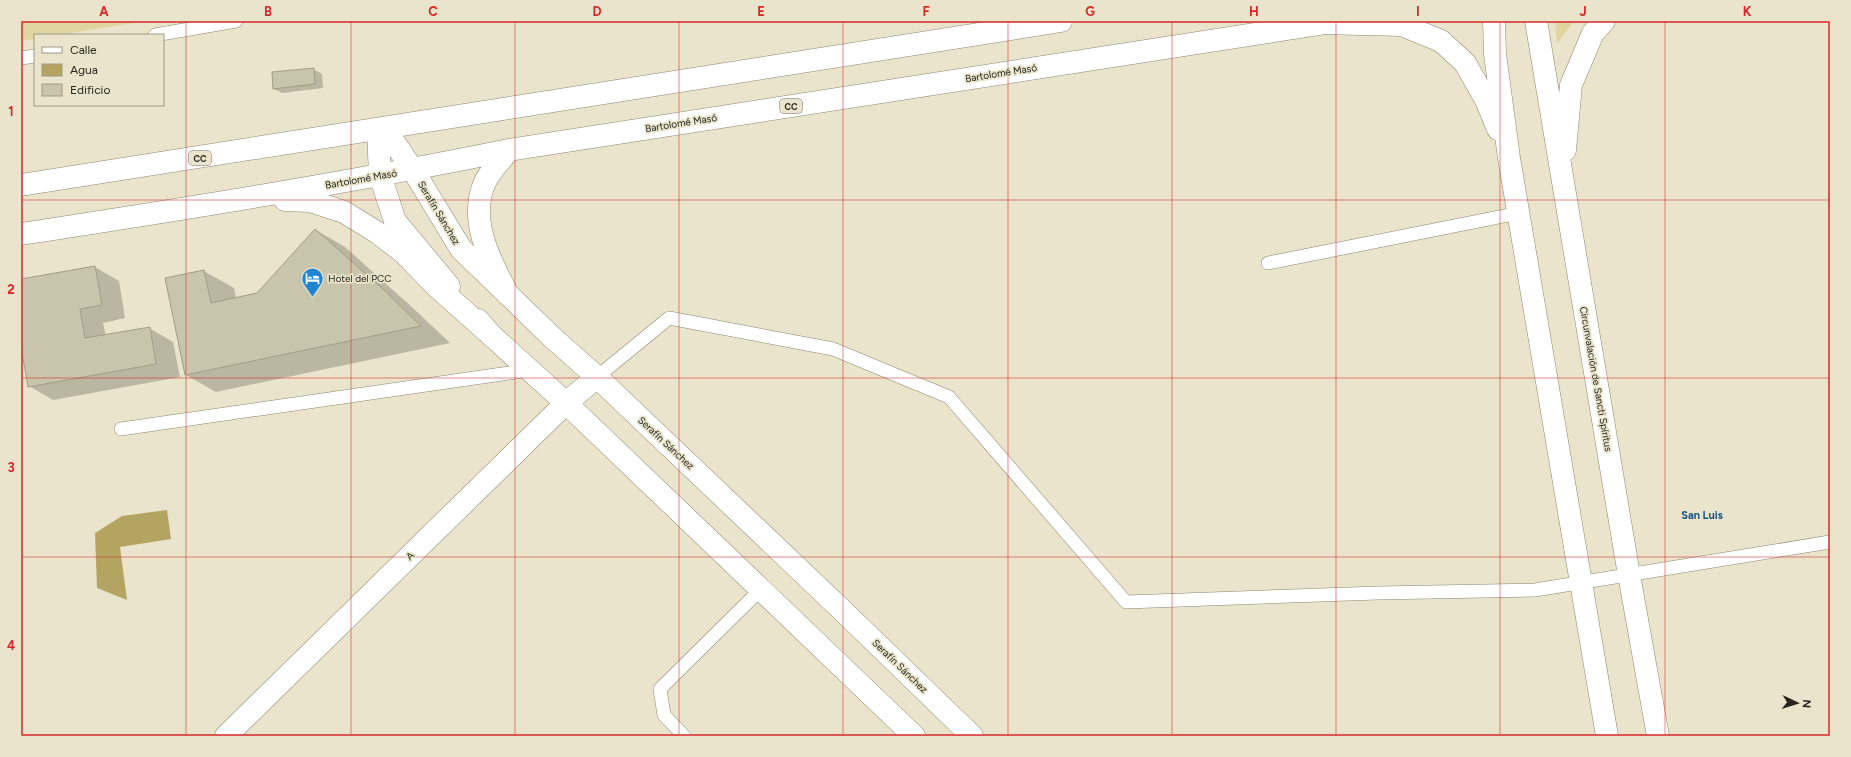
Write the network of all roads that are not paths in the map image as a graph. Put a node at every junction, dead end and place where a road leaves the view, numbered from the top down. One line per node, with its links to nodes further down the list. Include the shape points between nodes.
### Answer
1 (236, 21): 8 (lane)
2 (1061, 21): 11 (main road, CC)
3 (1342, 21): 7 (main road, Bartolomé Masó / CC)
4 (1494, 21): 13 (main road, via 1495,54)
5 (1536, 21): 19 (main road, Circunvalación de Sancti Spíritus)
6 (1604, 21): 19 (main road, via 1593,33 1571,85 1565,155)
7 (1320, 24): 12 (main road, Bartolomé Masó / CC); 13 (main road, via 1402,26 1441,41 1465,62 1486,100)
8 (161, 34)
9 (34, 56): 10 (lane)
10 (21, 58)
11 (382, 129): 14 (main road, Serafín Sánchez); 15 (main road); 16 (main road, CC)
12 (509, 150): 14 (main road, Bartolomé Masó / CC); 22 (main road, via 485,181 479,202 482,237)
13 (1509, 158): 18 (main road)
14 (413, 170): 15 (main road, Bartolomé Masó / CC); 22 (main road, Serafín Sánchez, via 461,249)
15 (380, 175): 17 (main road, Bartolomé Masó / CC); 23 (main road, via 395,221)
16 (21, 185)
17 (241, 200): 20 (main road, Bartolomé Masó / CC); 23 (main road, via 310,201 344,212 404,253 437,287)
18 (1519, 213): 21 (lane); 30 (main road)
19 (1569, 221): 29 (main road, Circunvalación de Sancti Spíritus)
20 (21, 234)
21 (1268, 263)
22 (507, 293): 25 (main road, Serafín Sánchez, via 554,340)
23 (491, 335): 24 (main road)
24 (530, 370): 26 (main road); 27 (lane)
25 (597, 377): 26 (main road, A); 30 (lane, via 669,318 833,349 949,397 1126,602 1534,590); 35 (main road, Serafín Sánchez)
26 (566, 403): 31 (main road); 32 (main road, A)
27 (121, 429)
28 (1830, 542): 29 (lane)
29 (1629, 575): 30 (lane); 37 (main road, Circunvalación de Sancti Spíritus)
30 (1581, 583): 36 (main road)
31 (761, 589): 33 (lane, via 660,689 664,715); 34 (main road)
32 (226, 736)
33 (684, 736)
34 (914, 736)
35 (972, 736)
36 (1607, 736)
37 (1658, 736)

